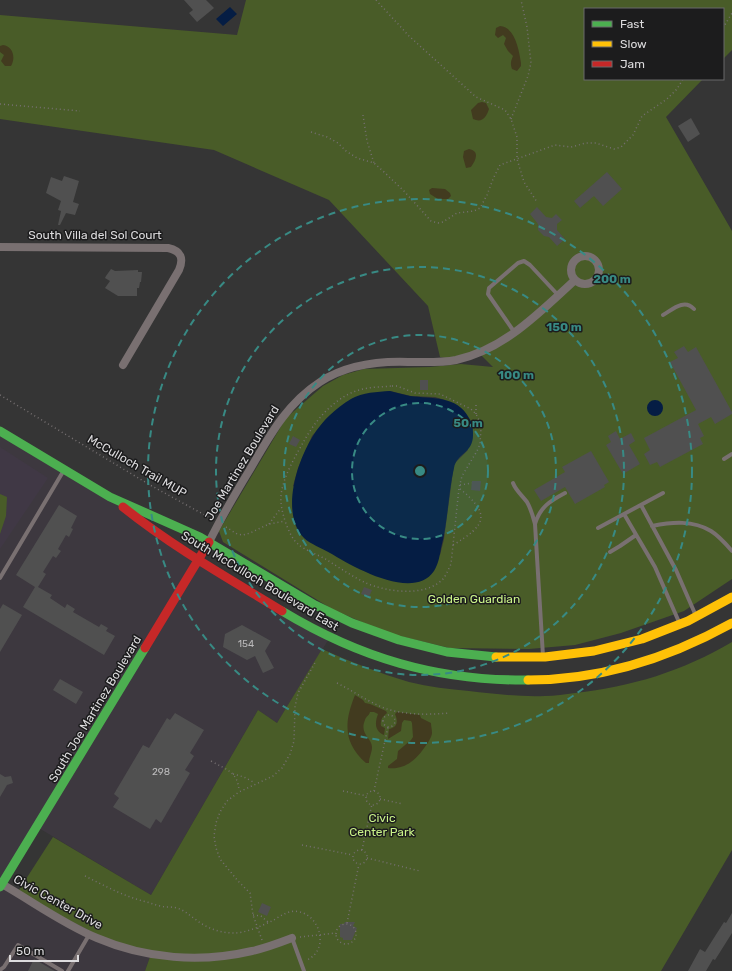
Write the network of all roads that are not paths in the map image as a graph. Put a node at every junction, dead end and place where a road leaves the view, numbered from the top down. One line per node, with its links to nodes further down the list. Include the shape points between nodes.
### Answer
1 (0, 247): 7 (street, South Villa del Sol Court, via 168,248 181,254 179,270)
2 (575, 280): 3 (street, Joe Martinez Boulevard)
3 (558, 295): 6 (street, Joe Martinez Boulevard); 6 (lane, via 524,261 518,263 489,288 488,294)
4 (694, 309): 5 (lane, via 684,304)
5 (663, 315)
6 (515, 333): 22 (street, Joe Martinez Boulevard, via 479,353 456,360 374,363 347,370 322,381 299,398 280,419)
7 (123, 365)
8 (0, 431): 11 (main road, South McCulloch Boulevard East)
9 (732, 454): 10 (lane)
10 (724, 459)
11 (64, 470): 15 (main road, South McCulloch Boulevard East); 26 (lane)
12 (513, 483): 18 (lane, via 527,503)
13 (565, 493): 18 (lane, via 540,510)
14 (663, 493): 16 (lane)
15 (111, 497): 22 (main road, South McCulloch Boulevard East); 25 (main road, South McCulloch Boulevard East)
16 (641, 505): 17 (lane); 19 (lane)
17 (624, 514): 20 (lane); 21 (lane)
18 (535, 524): 31 (lane)
19 (652, 526): 23 (lane, via 688,523 698,525 712,531); 28 (lane, via 676,570)
20 (598, 528)
21 (636, 535): 24 (lane); 30 (lane, via 662,582)
22 (209, 542): 25 (main road, South Joe Martinez Boulevard); 31 (main road, South McCulloch Boulevard East, via 316,605 377,633 423,647 474,656)
23 (732, 551)
24 (610, 552)
25 (198, 561): 29 (main road, South McCulloch Boulevard East, via 305,624 355,649 418,668 472,678 529,680 600,673 669,653); 32 (main road, South Joe Martinez Boulevard)
26 (0, 578)
27 (732, 597): 28 (main road, South McCulloch Boulevard East)
28 (696, 616): 30 (main road, South McCulloch Boulevard East)
29 (732, 623)
30 (679, 624): 31 (main road, South McCulloch Boulevard East, via 610,648 581,654)
31 (543, 657)
32 (1, 885): 33 (street, Civic Center Drive)
33 (90, 934): 34 (street, Civic Center Drive, via 133,950 186,958 242,953); 37 (lane)
34 (292, 938): 38 (lane)
35 (0, 970): 36 (lane, via 18,945)
36 (62, 971)
37 (68, 971)
38 (304, 971)

